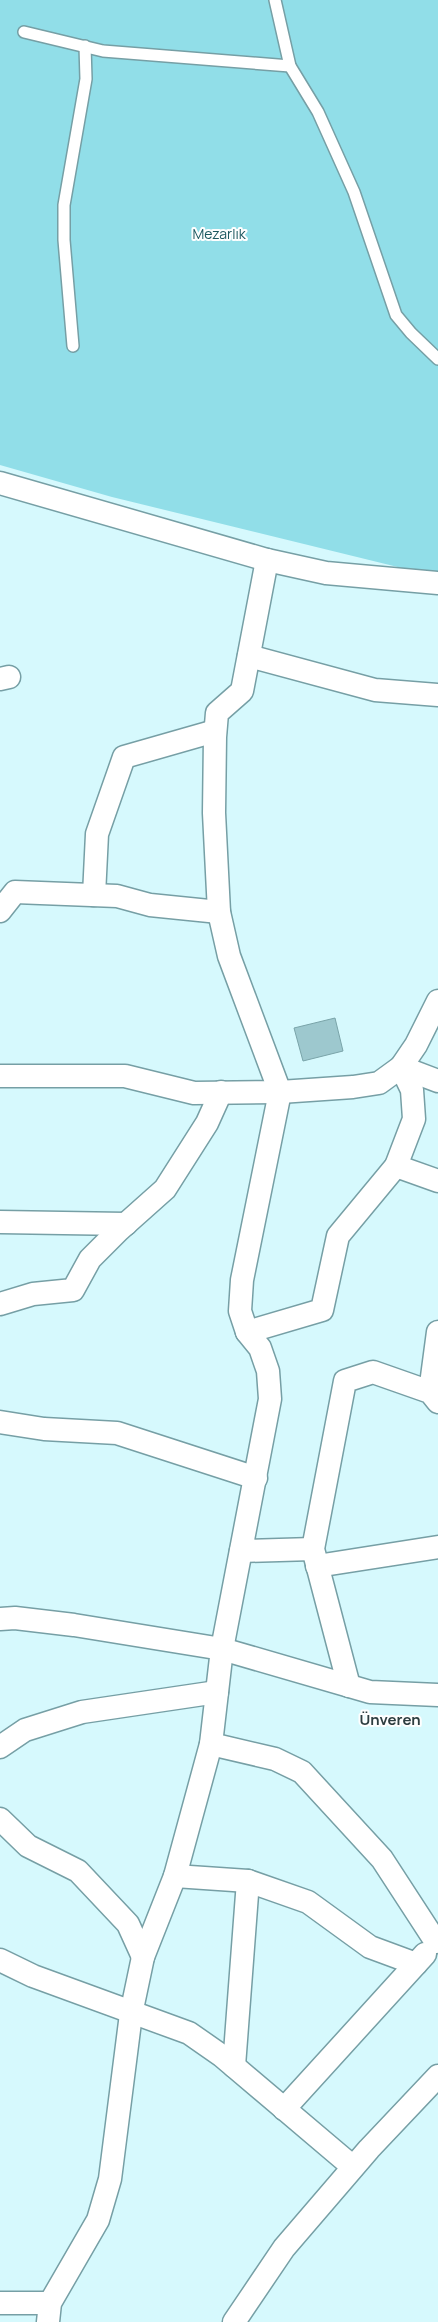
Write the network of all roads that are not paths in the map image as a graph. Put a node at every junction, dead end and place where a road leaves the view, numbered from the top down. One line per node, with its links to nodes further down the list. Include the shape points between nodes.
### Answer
1 (275, 0): 4 (lane)
2 (24, 32): 3 (lane)
3 (85, 46): 4 (lane, via 103,51); 5 (lane, via 86,79 64,206)
4 (290, 66): 6 (lane, via 318,112 354,192 396,315)
5 (73, 346)
6 (438, 359)
7 (0, 483): 8 (street)
8 (268, 560): 9 (street, via 326,573); 10 (street)
9 (438, 583)
10 (249, 656): 11 (street, via 375,690); 12 (street, via 242,691 217,713)
11 (438, 696)
12 (215, 730): 13 (street, via 124,757 97,834); 15 (street, via 214,813)
13 (94, 895): 14 (street, via 15,892); 15 (street)
14 (0, 911)
15 (219, 912): 21 (street, via 229,956)
16 (438, 1001): 17 (street)
17 (401, 1068): 19 (street); 21 (street, via 378,1083 353,1088); 22 (street, via 412,1090 414,1120)
18 (0, 1076): 20 (street, via 125,1076 194,1093)
19 (438, 1081)
20 (221, 1092): 21 (street); 25 (street, via 208,1122 165,1189)
21 (280, 1092): 27 (street, via 242,1280 240,1311)
22 (396, 1166): 23 (street); 27 (street, via 338,1236 322,1310)
23 (438, 1181)
24 (0, 1222): 25 (street)
25 (126, 1224): 26 (street, via 90,1259 73,1290 34,1294)
26 (0, 1304)
27 (247, 1332): 31 (street, via 260,1348 268,1371 270,1399)
28 (438, 1332): 29 (street)
29 (434, 1397): 34 (street, via 373,1372 345,1381)
30 (0, 1422): 31 (street, via 117,1433)
31 (256, 1478): 33 (street)
32 (438, 1547): 34 (street)
33 (241, 1551): 34 (street); 36 (street)
34 (315, 1557): 37 (street)
35 (0, 1619): 36 (street, via 74,1625)
36 (222, 1649): 37 (street); 38 (street)
37 (349, 1686): 39 (street, via 370,1692)
38 (218, 1692): 40 (street); 41 (street, via 82,1712 25,1730)
39 (438, 1695)
40 (211, 1744): 43 (street); 45 (street, via 276,1759 302,1772 382,1859)
41 (0, 1747)
42 (0, 1819): 46 (street, via 28,1846 78,1871 128,1924)
43 (175, 1876): 44 (street); 46 (street)
44 (248, 1881): 47 (street, via 308,1902 370,1947); 50 (street)
45 (437, 1942): 47 (street)
46 (143, 1957): 49 (street)
47 (416, 1964): 52 (street)
48 (3, 1965): 49 (street)
49 (131, 2014): 50 (street, via 189,2033); 55 (street, via 110,2179 98,2220)
50 (234, 2066): 52 (street)
51 (435, 2084): 53 (street)
52 (284, 2109): 53 (street)
53 (353, 2167): 58 (street, via 284,2248)
54 (0, 2303): 55 (street)
55 (49, 2313)
56 (0, 2317): 57 (street)
57 (2, 2322)
58 (234, 2322)

